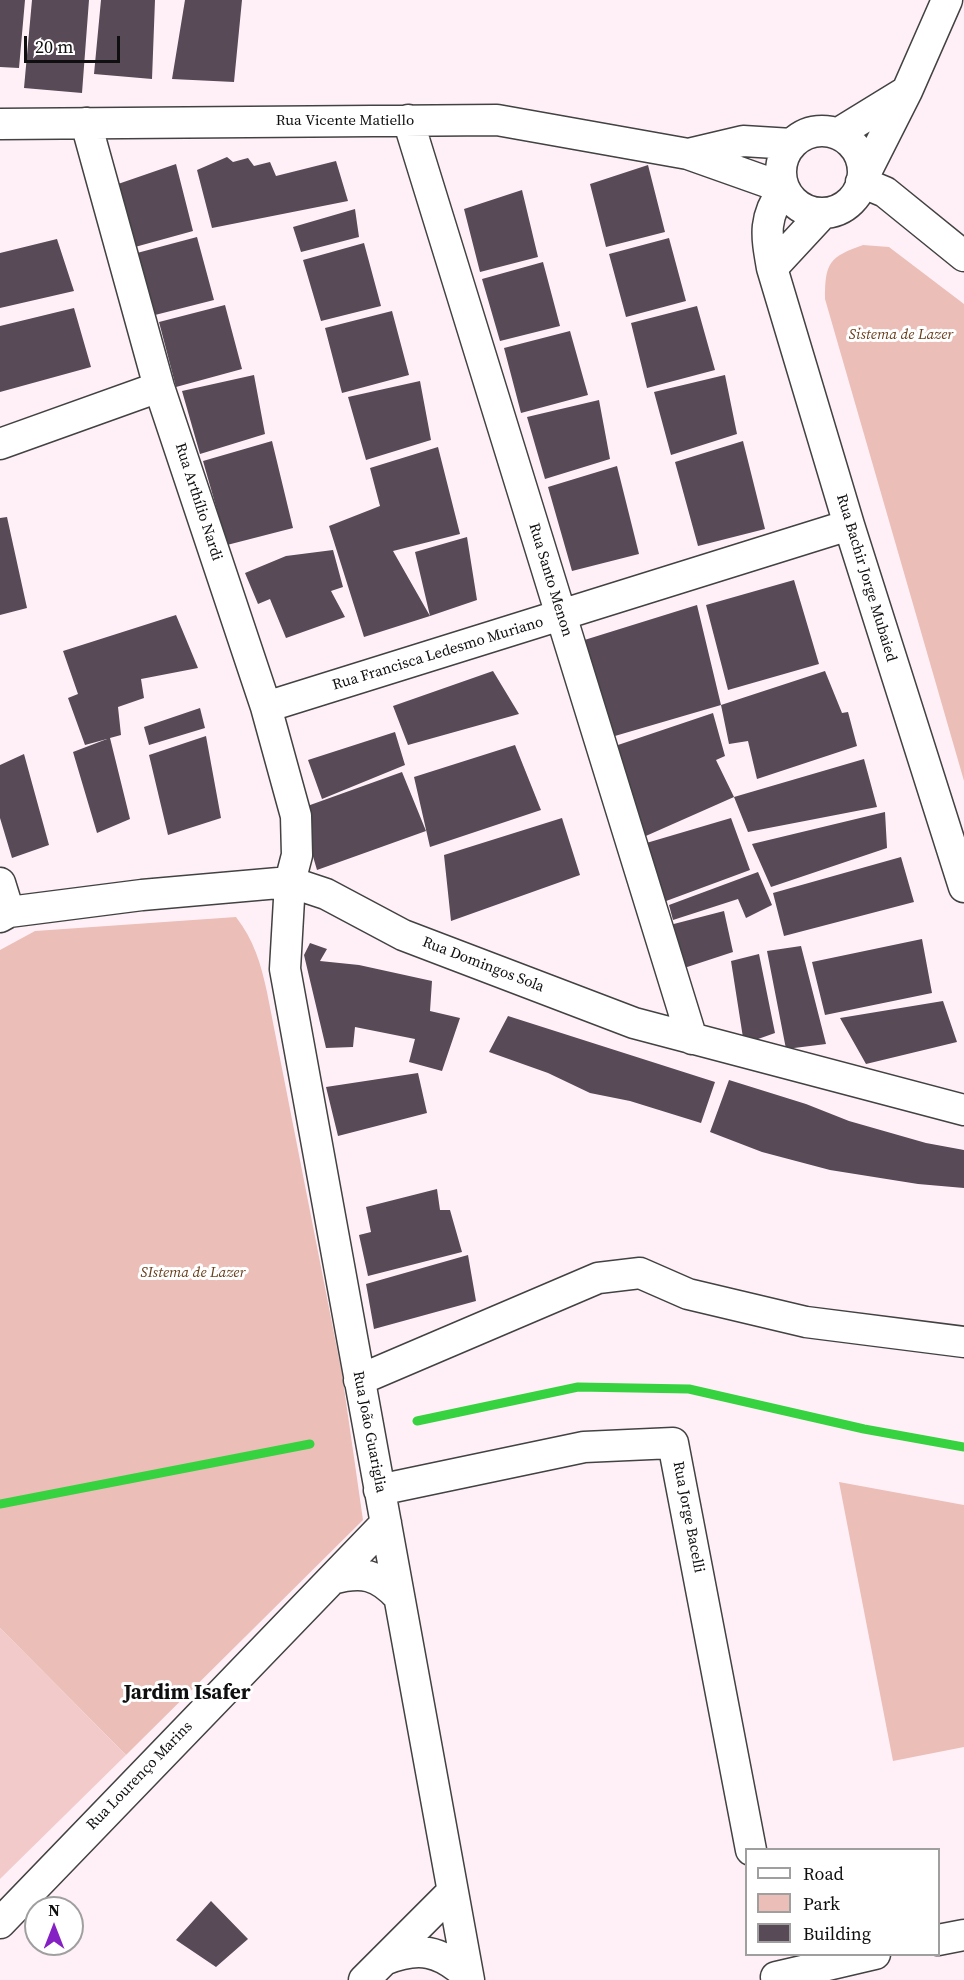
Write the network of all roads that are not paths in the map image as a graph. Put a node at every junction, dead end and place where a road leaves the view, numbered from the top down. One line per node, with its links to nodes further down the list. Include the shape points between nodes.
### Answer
1 (947, 0): 2 (street)
2 (907, 91): 6 (street); 10 (street)
3 (408, 120): 4 (street, Rua Vicente Matiello); 8 (street, Rua Vicente Matiello, via 497,120); 17 (street, Rua Santo Menon)
4 (86, 123): 5 (street, Rua Vicente Matiello); 14 (street, Rua Arthílio Nardi)
5 (0, 124)
6 (837, 134): 7 (street, via 813,132); 10 (street, via 855,148 863,170)
7 (792, 144): 8 (street, Rua Vicente Matiello, via 743,141); 9 (street, via 781,165)
8 (688, 154): 9 (street, Rua Vicente Matiello)
9 (783, 188): 11 (street, via 799,207); 13 (street, Rua Bachir Jorge Mubaied, via 770,208 766,233)
10 (856, 191): 11 (street, via 843,207); 12 (street, via 885,192)
11 (823, 213): 13 (street)
12 (964, 256)
13 (772, 268): 16 (street, Rua Bachir Jorge Mubaied)
14 (159, 387): 15 (street); 18 (street, Rua Arthílio Nardi)
15 (0, 444)
16 (849, 525): 17 (street, Rua Francisca Ledesmo Muriano); 21 (street, Rua Bachir Jorge Mubaied)
17 (561, 615): 18 (street, Rua Francisca Ledesmo Muriano); 23 (street, Rua Santo Menon)
18 (266, 707): 19 (street, Rua Arthílio Nardi, via 296,816 297,855)
19 (290, 882): 22 (street, Rua Domingos Sola, via 142,895); 23 (street, Rua Domingos Sola, via 326,894 403,935 634,1023); 26 (street, Rua João Guariglia, via 285,969)
20 (0, 883): 22 (street)
21 (964, 887)
22 (5, 915)
23 (693, 1039): 24 (street, Rua Domingos Sola)
24 (964, 1110)
25 (964, 1342): 26 (street, via 806,1322 688,1294 640,1273 598,1278)
26 (359, 1380): 27 (street, Rua João Guariglia)
27 (379, 1490): 28 (street, Rua João Guariglia); 31 (street, Rua Jorge Bacelli, via 584,1447 673,1443)
28 (386, 1524): 29 (street, Rua Lourenço Marins); 30 (street, Rua João Guariglia)
29 (332, 1579): 30 (street, via 351,1574 374,1578 384,1581); 33 (street, Rua Lourenço Marins)
30 (399, 1597): 32 (street, Rua João Guariglia)
31 (751, 1848)
32 (452, 1892): 37 (street); 39 (street, Rua João Guariglia)
33 (0, 1923)
34 (964, 1935): 35 (street)
35 (940, 1940)
36 (862, 1956): 38 (street)
37 (374, 1970): 39 (street, via 415,1950 452,1961)
38 (774, 1970)
39 (469, 1978)

